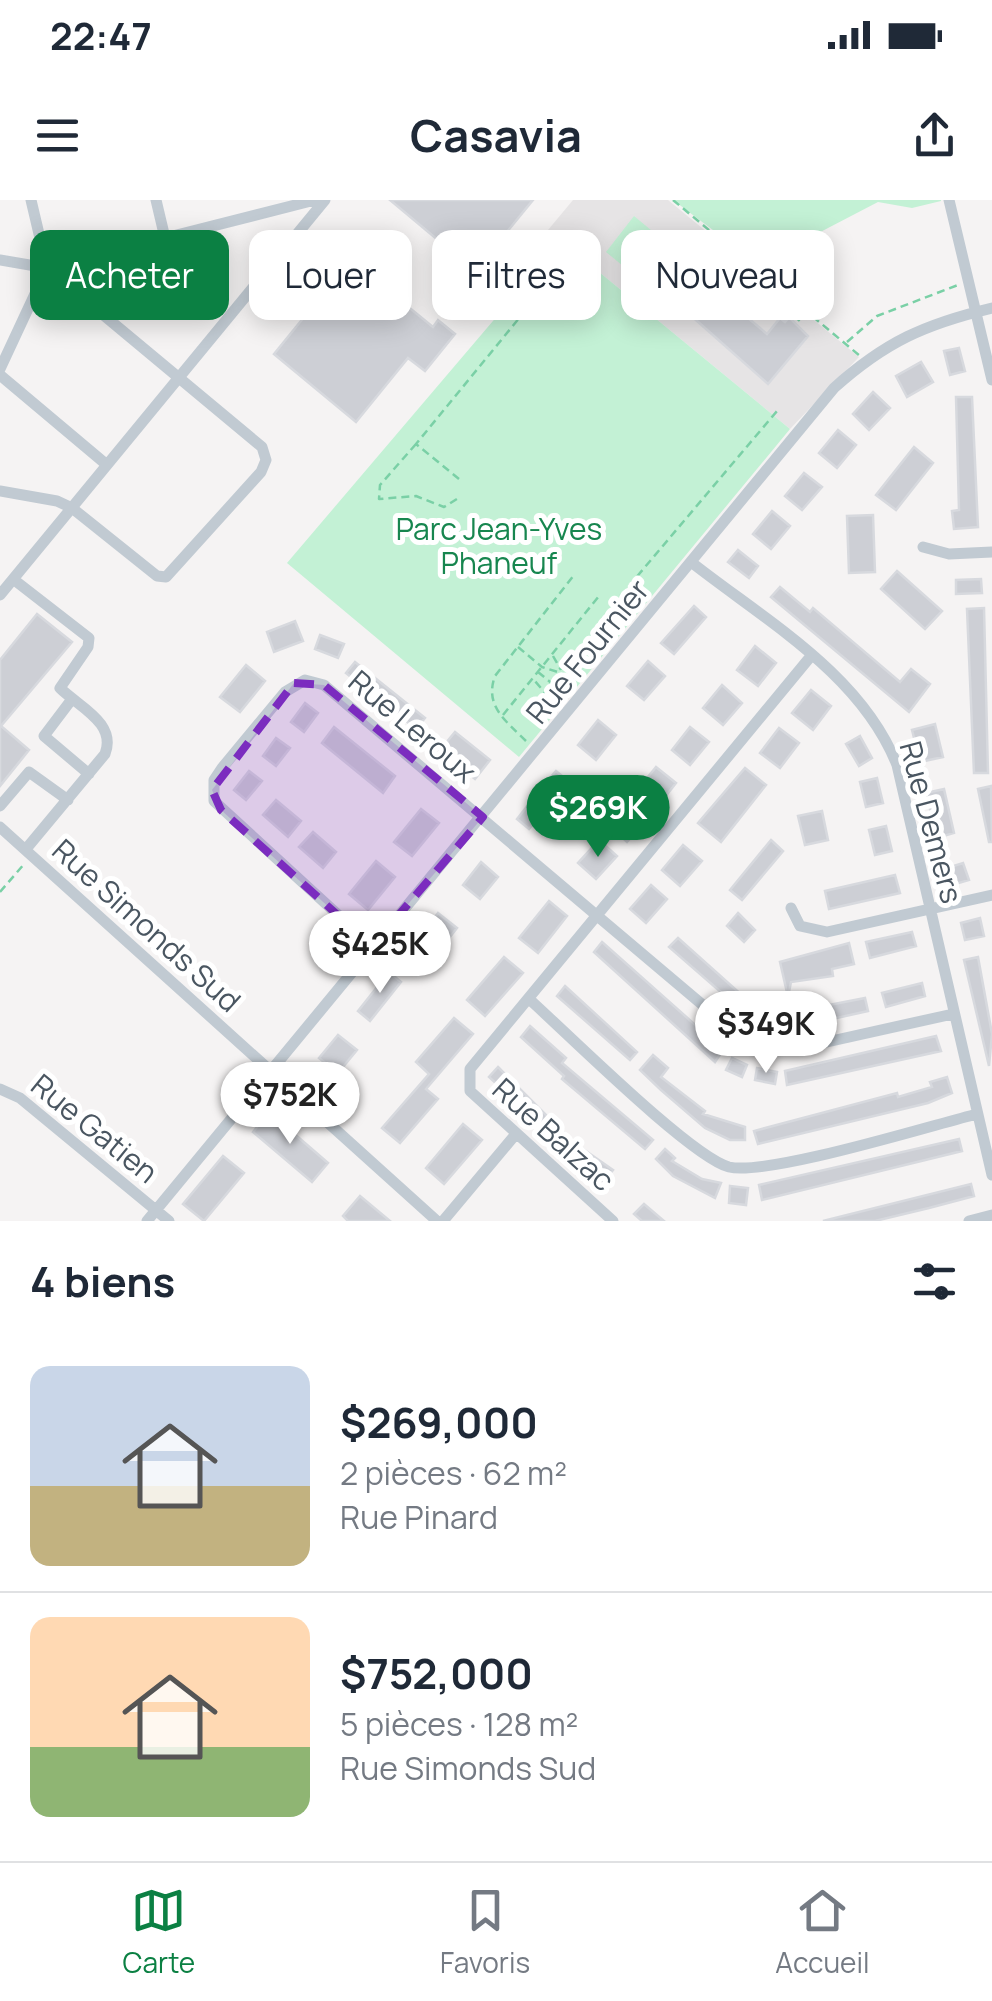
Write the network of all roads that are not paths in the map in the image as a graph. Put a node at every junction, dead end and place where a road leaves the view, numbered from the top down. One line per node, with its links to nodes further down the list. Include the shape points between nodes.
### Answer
1 (31, 200): 6 (street)
2 (156, 200): 7 (street)
3 (315, 200): 8 (street)
4 (324, 200): 16 (street)
5 (952, 201): 13 (street)
6 (38, 230)
7 (163, 230)
8 (197, 230)
9 (0, 260): 10 (street)
10 (30, 265)
11 (30, 306): 15 (street)
12 (992, 308): 13 (street, Rue Fournier)
13 (974, 312): 17 (street); 23 (street, Rue Fournier, via 917,330 865,360 834,388)
14 (109, 320): 16 (street)
15 (0, 372): 18 (street)
16 (178, 378): 18 (street); 20 (street, via 262,447 261,472 166,577)
17 (992, 380)
18 (107, 465): 20 (street)
19 (0, 491): 20 (street)
20 (72, 508): 24 (street)
21 (924, 547): 22 (street, via 949,554)
22 (992, 552)
23 (692, 562): 26 (street, Rue Demers); 31 (street, Rue Fournier)
24 (14, 579): 25 (street); 27 (street, via 89,638 61,686)
25 (0, 595)
26 (810, 656): 36 (street, Rue Demers, via 848,688 885,735); 37 (street)
27 (72, 699): 28 (street, via 109,738); 28 (street, via 44,736)
28 (89, 774): 29 (street)
29 (68, 800): 30 (street, via 32,772); 33 (street)
30 (1, 802)
31 (483, 817): 37 (street, Rue Leroux); 38 (street, Rue Fournier); 38 (street, Rue Leroux, via 324,686 305,680 285,692 214,780 214,801)
32 (0, 826): 33 (street, Rue Simonds Sud)
33 (29, 851): 41 (street, Rue Simonds Sud)
34 (992, 894): 36 (street)
35 (791, 908): 36 (street, via 800,926 816,932)
36 (930, 909): 40 (street, Rue Demers)
37 (598, 913): 39 (street); 40 (street, Rue Leroux, via 730,1028 769,1047 800,1048)
38 (372, 946): 41 (street, Rue Fournier)
39 (529, 999): 43 (street, via 692,1145 731,1167 776,1164); 44 (street, Rue Balzac, via 467,1081)
40 (953, 1014): 43 (street, Rue Demers)
41 (272, 1073): 46 (street, Rue Fournier); 50 (street, Rue Simonds Sud)
42 (0, 1089): 46 (street, Rue Gatien, via 20,1098)
43 (977, 1114): 45 (street, Rue Demers)
44 (515, 1134): 50 (street); 51 (street, Rue Balzac)
45 (992, 1175)
46 (156, 1210): 48 (street, Rue Fournier); 49 (street, Rue Gatien)
47 (992, 1215): 52 (street)
48 (147, 1221)
49 (170, 1221)
50 (440, 1221)
51 (612, 1221)
52 (968, 1221)

